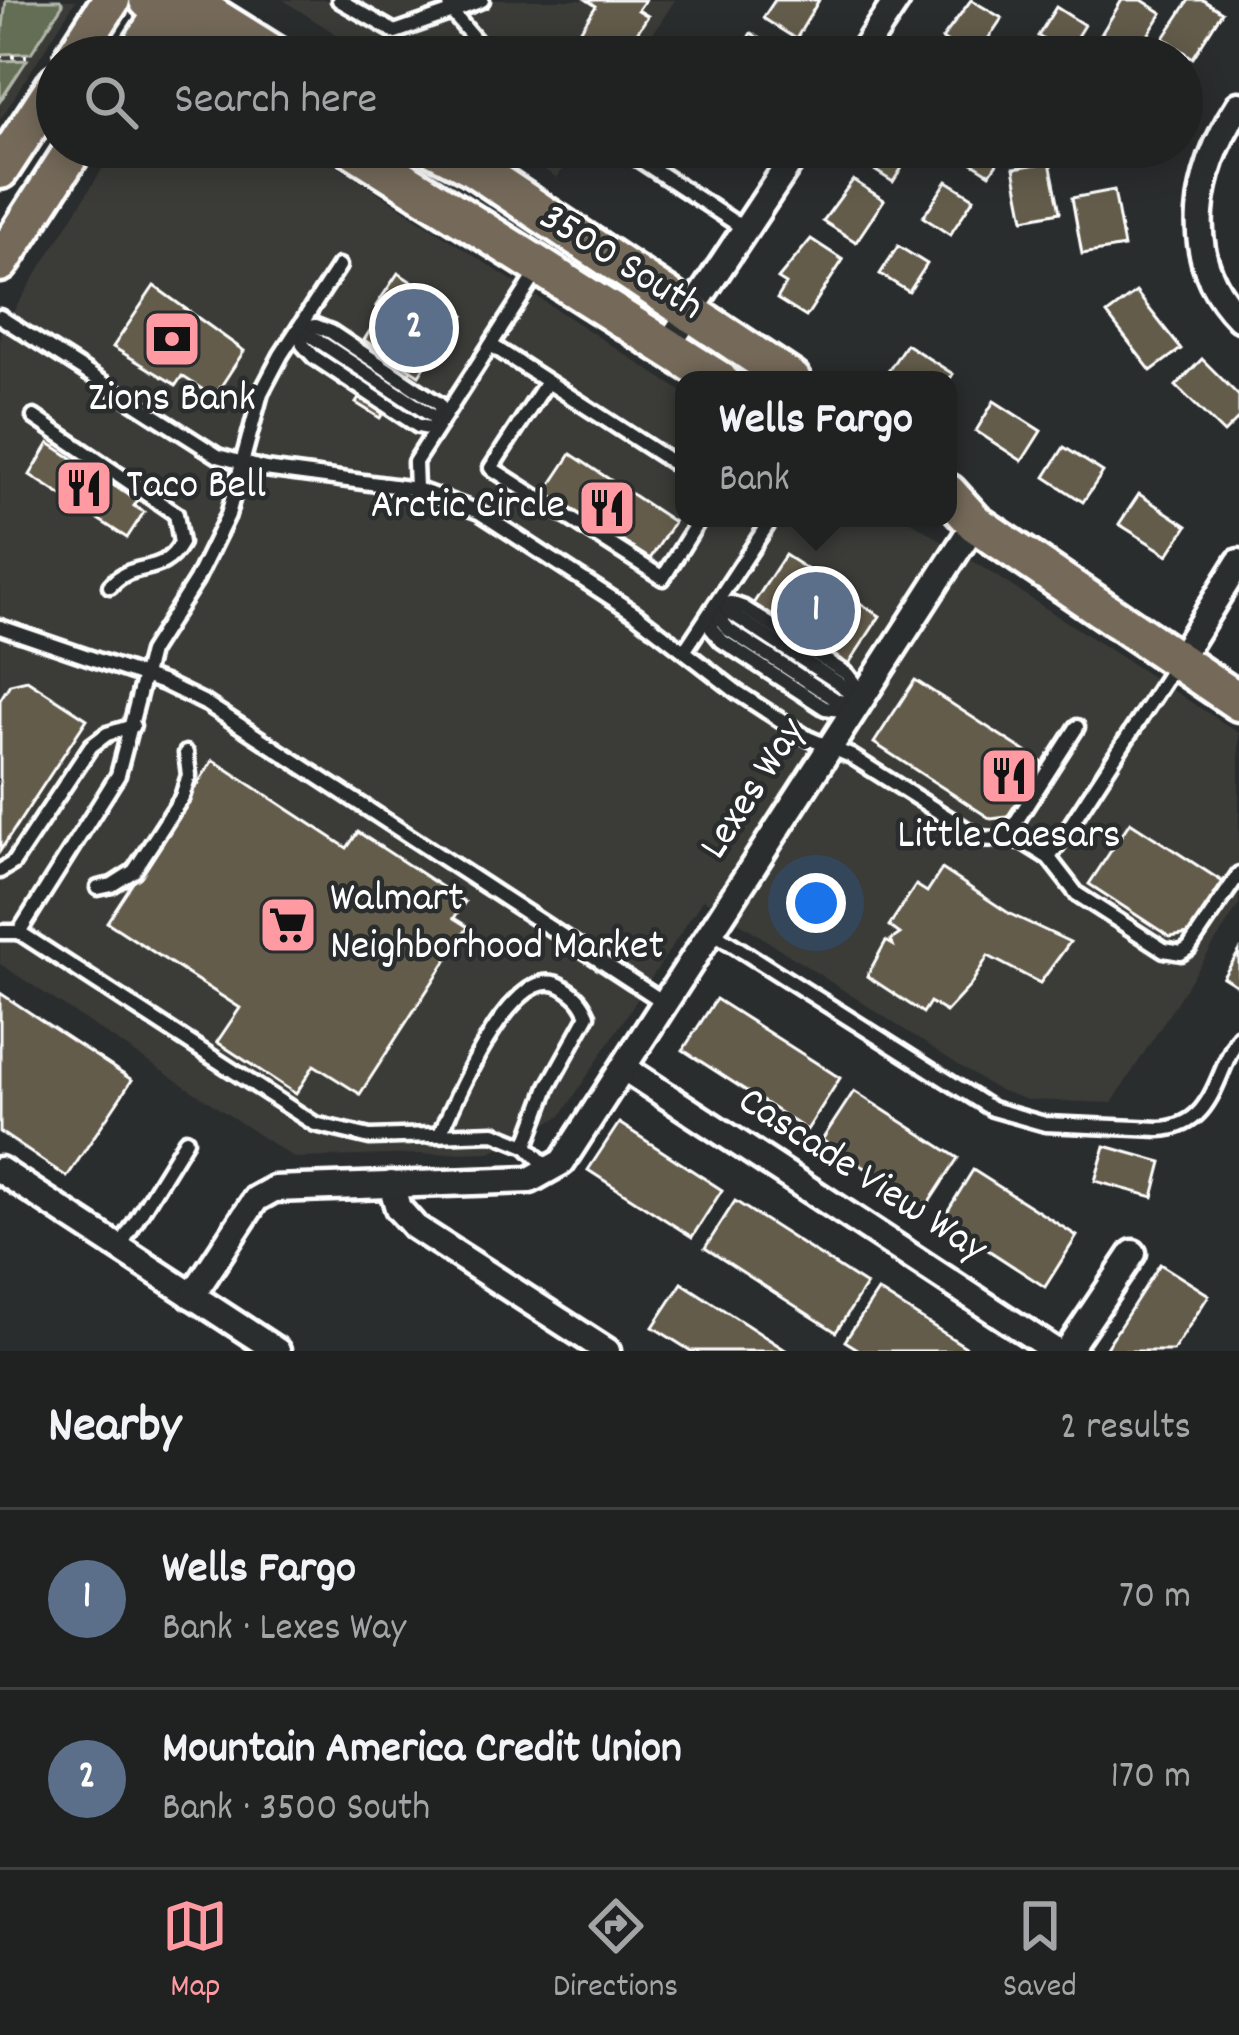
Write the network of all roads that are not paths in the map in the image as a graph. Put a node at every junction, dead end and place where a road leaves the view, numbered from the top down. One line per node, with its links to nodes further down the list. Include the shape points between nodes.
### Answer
1 (111, 0): 7 (main road)
2 (338, 0): 6 (lane, via 395,32)
3 (482, 0): 6 (lane)
4 (897, 0): 12 (street)
5 (167, 3): 8 (main road); 9 (main road); 10 (main road)
6 (450, 6): 11 (lane)
7 (88, 36)
8 (147, 36)
9 (198, 36)
10 (235, 36)
11 (473, 36)
12 (873, 36)
13 (36, 89): 20 (main road)
14 (1239, 105): 27 (street, via 1210,154 1199,227 1209,271)
15 (61, 168): 22 (main road)
16 (384, 168): 24 (main road, 3500 South)
17 (474, 168): 25 (main road, 3500 South)
18 (652, 168): 21 (lane)
19 (786, 168): 21 (street)
20 (0, 170)
21 (746, 230): 25 (street)
22 (0, 263)
23 (339, 266): 28 (lane)
24 (541, 267): 29 (lane); 30 (main road, 3500 South)
25 (692, 311): 30 (street); 32 (main road, 3500 South)
26 (0, 317): 37 (lane, via 196,445)
27 (1239, 318)
28 (299, 328): 35 (lane, via 331,332 439,404); 35 (lane, via 314,357 418,426); 37 (lane, via 261,393)
29 (490, 345): 33 (lane); 35 (lane)
30 (667, 347): 31 (main road, 3500 South)
31 (705, 371)
32 (779, 371)
33 (547, 382): 36 (lane); 40 (lane, via 491,468 663,578)
34 (34, 417): 44 (lane, via 176,514 181,543 172,557)
35 (441, 422): 38 (lane, via 415,462)
36 (675, 464)
37 (244, 465): 38 (lane); 49 (lane, via 217,540 155,640)
38 (416, 490): 47 (lane, via 508,528)
39 (962, 517): 48 (main road)
40 (694, 527)
41 (762, 527): 45 (lane)
42 (956, 527): 51 (street, Lexes Way)
43 (1239, 562): 48 (street)
44 (110, 586)
45 (712, 609): 47 (lane); 51 (lane, via 737,604 847,674); 51 (lane, via 716,635 773,675 825,708)
46 (0, 627): 49 (lane)
47 (685, 650): 54 (lane)
48 (1177, 662): 50 (main road); 57 (lane)
49 (142, 676): 52 (lane); 64 (lane, via 207,704)
50 (1239, 702)
51 (857, 703): 54 (street, Lexes Way)
52 (133, 726): 58 (lane, via 91,746); 62 (lane, via 112,788)
53 (1077, 727): 56 (lane)
54 (829, 747): 56 (lane, via 980,838); 63 (street, Lexes Way)
55 (186, 752): 60 (lane, via 187,787 172,813 134,871)
56 (1005, 839): 57 (lane)
57 (1049, 858): 59 (lane, via 1076,894 1172,952 1195,941)
58 (0, 871)
59 (1239, 874)
60 (98, 888)
61 (0, 932): 62 (lane)
62 (19, 932): 67 (lane, via 315,1124 370,1137)
63 (711, 932): 64 (street, Lexes Way); 65 (lane, via 975,1100 1027,1121 1180,1126 1210,1100)
64 (665, 1004): 66 (street, Lexes Way)
65 (1239, 1036)
66 (624, 1068): 71 (street, Lexes Way); 78 (street, Cascade View Way)
67 (440, 1134): 69 (lane, via 494,1133); 69 (lane, via 471,1066 522,991 556,982 582,1000 588,1015)
68 (186, 1140): 73 (lane)
69 (526, 1146): 71 (lane)
70 (0, 1170): 73 (street)
71 (551, 1171): 72 (street, via 530,1180)
72 (392, 1184): 75 (street, via 264,1193); 77 (street, via 398,1208 415,1227)
73 (119, 1249): 75 (street)
74 (1133, 1252): 79 (street)
75 (192, 1296): 76 (street)
76 (277, 1351)
77 (607, 1351)
78 (1055, 1351)
79 (1066, 1351)

